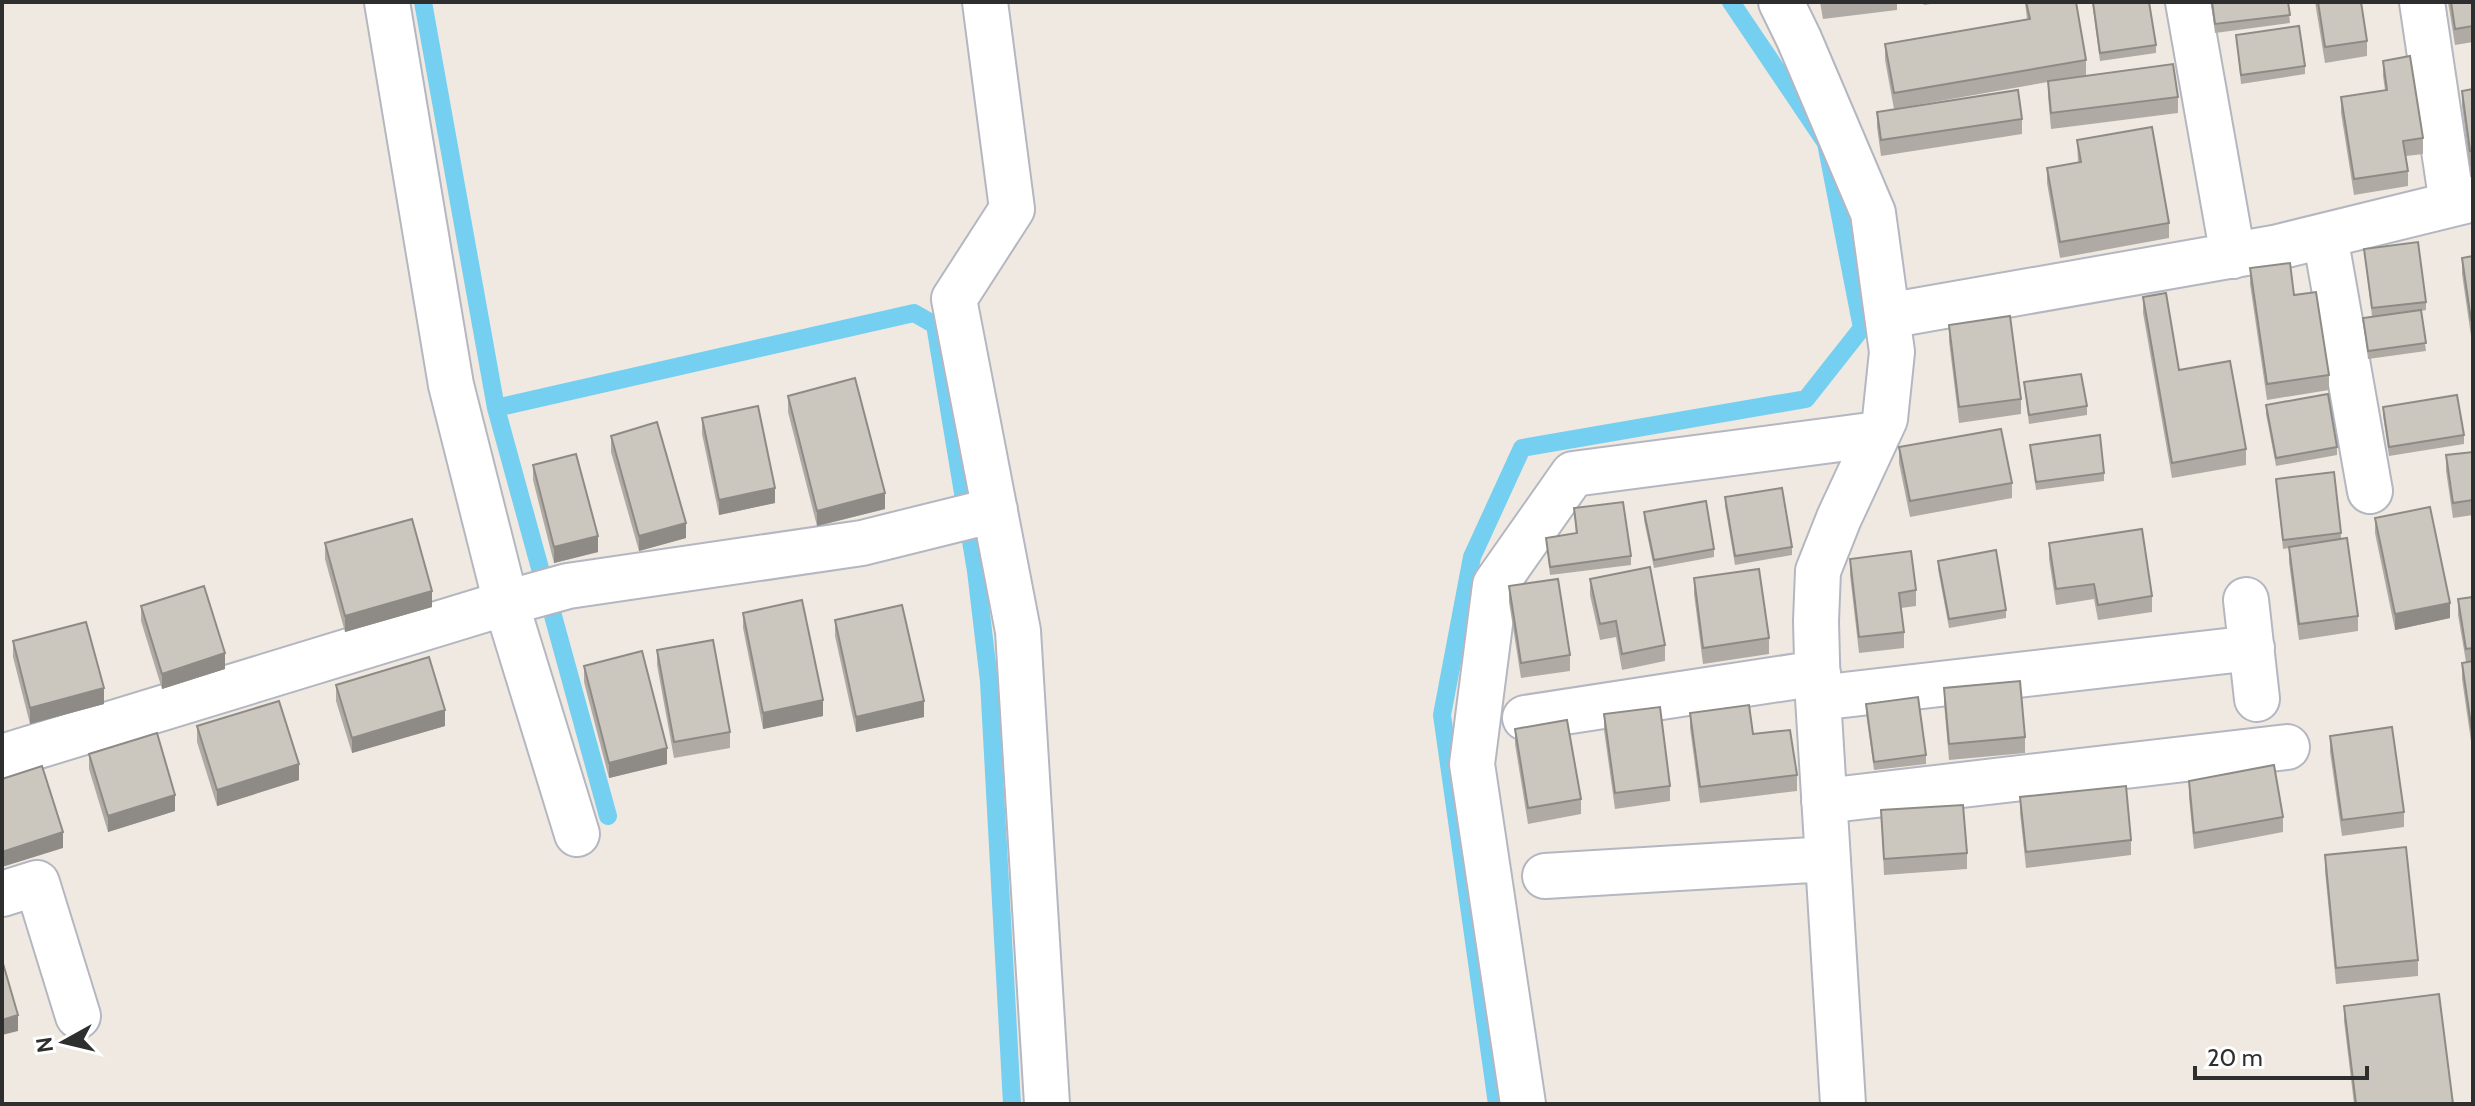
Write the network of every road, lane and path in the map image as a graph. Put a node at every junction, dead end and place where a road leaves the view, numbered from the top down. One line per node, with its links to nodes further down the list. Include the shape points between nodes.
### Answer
1 (387, 2): 14 (street, via 451,385)
2 (985, 2): 12 (street, via 1012,209 954,299)
3 (1781, 2): 9 (street, via 1873,213)
4 (2188, 2): 8 (street)
5 (2422, 2): 6 (street)
6 (2463, 202): 7 (street)
7 (2325, 236): 8 (street); 11 (street)
8 (2233, 256): 9 (street)
9 (1887, 316): 10 (street, via 1892,352 1885,419)
10 (1878, 434): 16 (street, via 1818,571); 28 (street, via 1573,474 1495,585 1472,764)
11 (2370, 491)
12 (995, 510): 14 (street, via 862,543 568,586); 27 (street, via 1018,631)
13 (2246, 600): 15 (street)
14 (506, 603): 20 (street); 22 (street)
15 (2252, 648): 16 (street); 17 (street)
16 (1818, 685): 18 (street); 21 (street)
17 (2257, 699)
18 (1525, 718)
19 (2287, 747): 21 (street)
20 (2, 757)
21 (1824, 801): 23 (street)
22 (577, 834)
23 (1828, 859): 24 (street); 29 (street)
24 (1545, 876)
25 (2, 894): 26 (street, via 37,883)
26 (78, 1016)
27 (1047, 1104)
28 (1523, 1104)
29 (1843, 1104)

